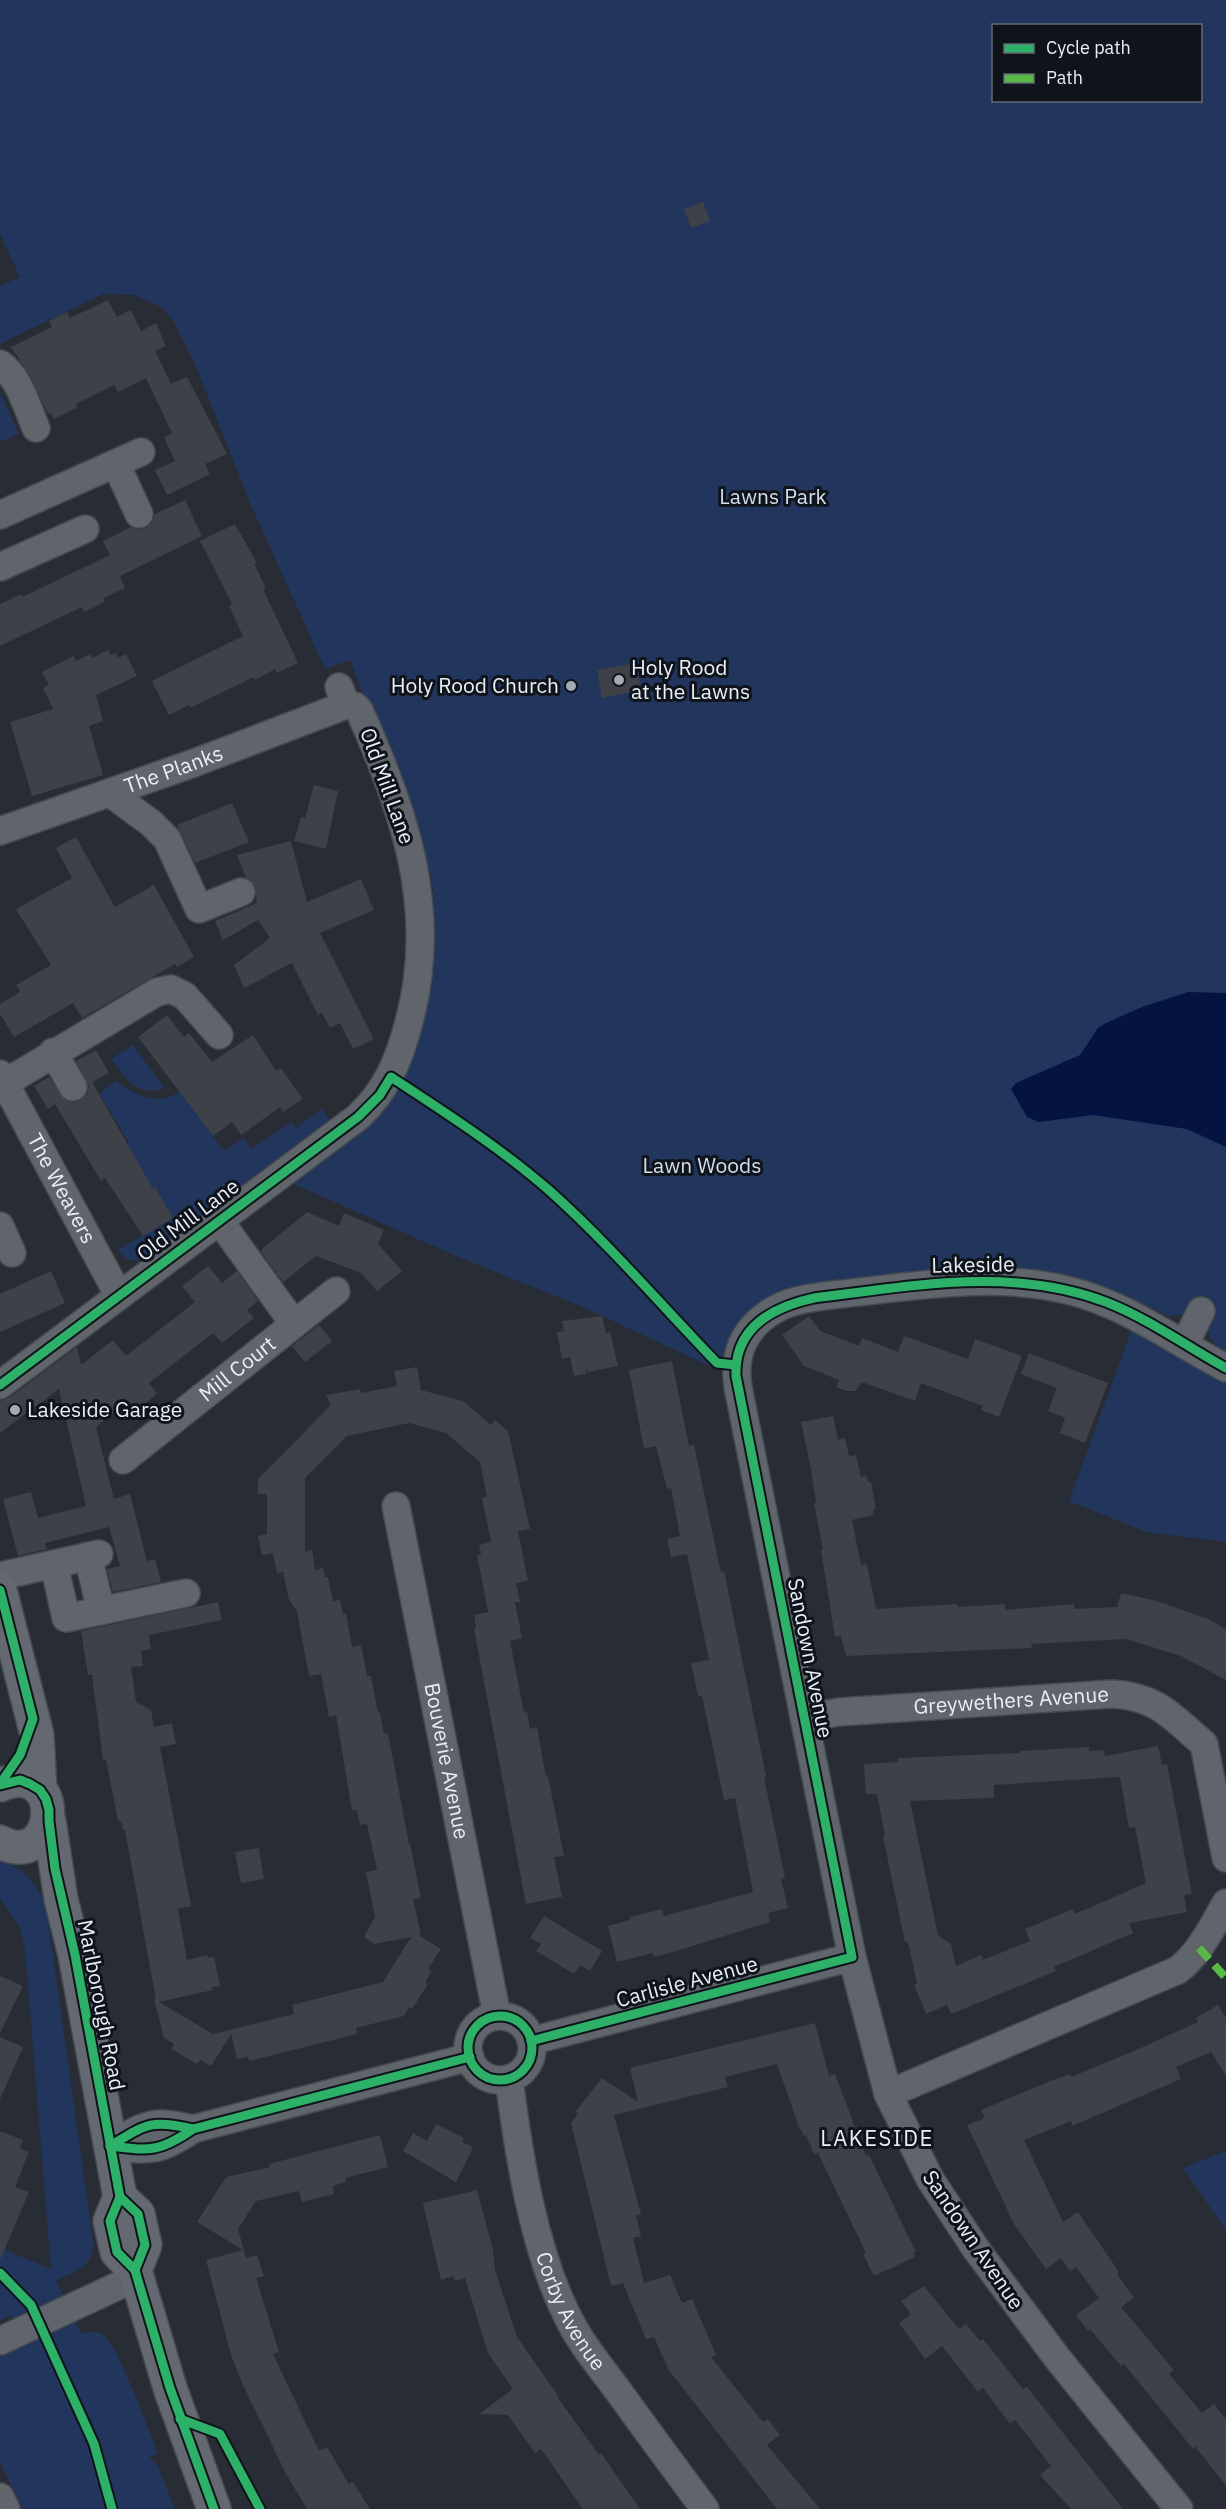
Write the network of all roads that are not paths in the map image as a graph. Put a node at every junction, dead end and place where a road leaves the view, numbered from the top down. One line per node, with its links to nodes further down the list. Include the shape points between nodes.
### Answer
1 (0, 364): 2 (street, via 15,381)
2 (36, 428)
3 (141, 452): 4 (street)
4 (116, 464): 5 (street); 6 (street)
5 (139, 514)
6 (0, 515)
7 (86, 529): 8 (street)
8 (0, 567)
9 (343, 696): 10 (street, The Planks); 17 (street, Old Mill Lane, via 361,714 396,802 414,861 422,937 412,1012 394,1070 370,1105)
10 (110, 794): 11 (street, The Planks); 12 (street, via 167,839 199,909)
11 (0, 831)
12 (241, 892)
13 (218, 1036): 14 (street, The Weavers, via 185,996 164,989)
14 (53, 1052): 15 (street, The Weavers); 16 (street)
15 (2, 1081): 21 (street, The Weavers)
16 (73, 1087)
17 (219, 1220): 21 (street, Old Mill Lane); 23 (street, Mill Court)
18 (0, 1226): 19 (street)
19 (12, 1253)
20 (336, 1291): 23 (street, Mill Court)
21 (119, 1296): 27 (street, Old Mill Lane)
22 (1201, 1311): 24 (street)
23 (294, 1324): 28 (street, Mill Court)
24 (1185, 1344): 25 (street, Lakeside, via 1128,1311 1072,1291 1035,1283 969,1280 790,1303 758,1322 741,1347); 26 (street, Lakeside)
25 (736, 1365): 35 (street, Sandown Avenue)
26 (1226, 1368)
27 (0, 1385)
28 (123, 1460)
29 (396, 1506): 47 (street, Bouverie Avenue)
30 (54, 1564): 31 (street); 34 (street, via 66,1618); 34 (street, via 93,1555)
31 (0, 1576)
32 (0, 1590): 36 (main road)
33 (186, 1593): 34 (street)
34 (101, 1611)
35 (804, 1718): 37 (street, Greywethers Avenue, via 838,1712 1130,1695 1161,1708); 46 (street, Sandown Avenue)
36 (33, 1719): 39 (main road, via 20,1755); 40 (main road)
37 (1204, 1744): 38 (street, Greywethers Avenue); 43 (street)
38 (1226, 1760)
39 (0, 1784): 40 (main road, via 20,1780)
40 (40, 1790): 41 (main road, Marlborough Road, via 49,1810)
41 (48, 1821): 42 (main road, via 37,1840 27,1845); 44 (main road, Marlborough Road)
42 (3, 1844): 44 (main road, Marlborough Road)
43 (1226, 1858)
44 (61, 1899): 52 (main road, Marlborough Road)
45 (1226, 1903): 51 (street, via 1199,1948 1178,1970)
46 (852, 1957): 48 (street, Carlisle Avenue); 51 (street, Sandown Avenue)
47 (497, 2016): 48 (street, via 522,2025); 49 (street, via 474,2030 468,2048)
48 (531, 2041): 50 (street, via 525,2068)
49 (470, 2057): 50 (street, via 481,2073 490,2078); 52 (street, via 193,2128 171,2144 146,2150)
50 (509, 2079): 58 (street, Corby Avenue, via 543,2254 572,2325)
51 (888, 2094): 59 (street, Sandown Avenue, via 930,2179 976,2249 1058,2359)
52 (111, 2146): 53 (main road, Marlborough Road, via 120,2197 111,2221 117,2252)
53 (136, 2273): 54 (street); 57 (main road, Marlborough Road, via 173,2399)
54 (0, 2341)
55 (0, 2497): 56 (street)
56 (6, 2509)
57 (214, 2509)
58 (705, 2509)
59 (1179, 2509)

